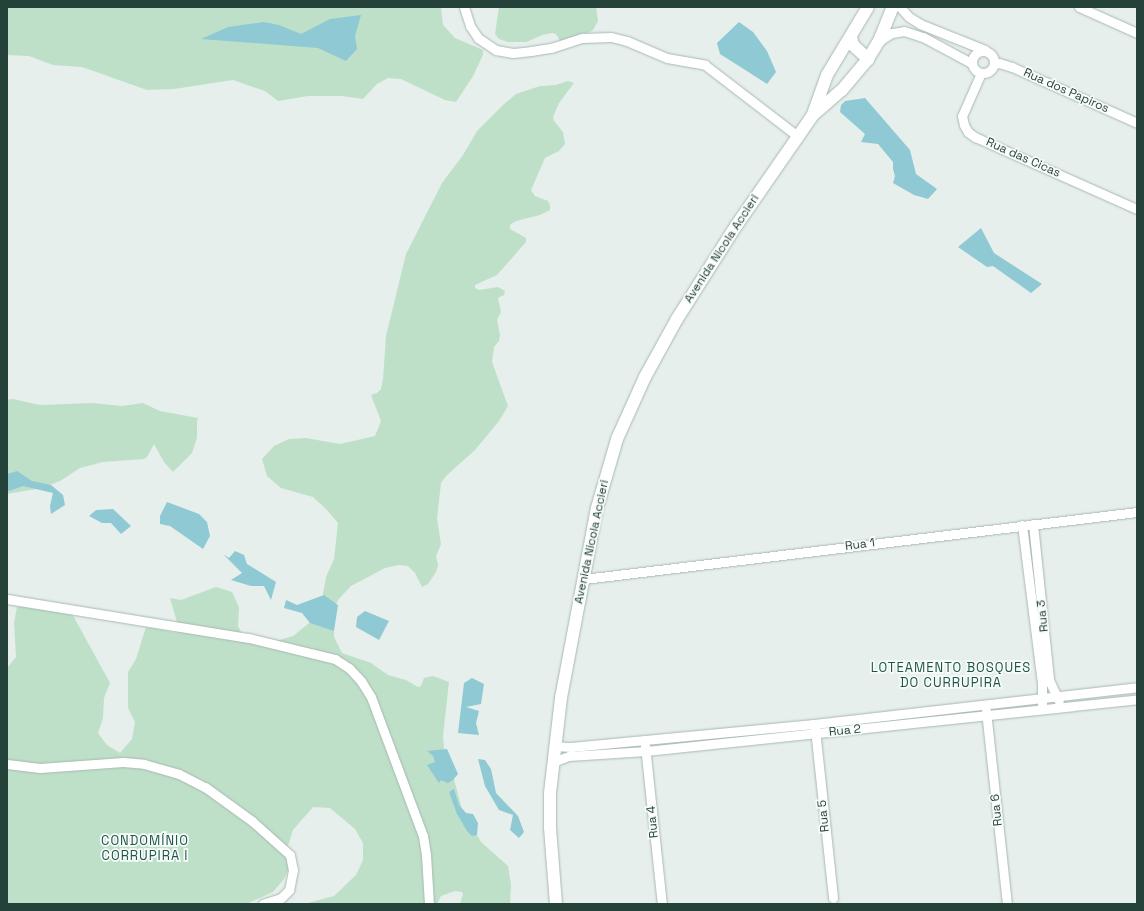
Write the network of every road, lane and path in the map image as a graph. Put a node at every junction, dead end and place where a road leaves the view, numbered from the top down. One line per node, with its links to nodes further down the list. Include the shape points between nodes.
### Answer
1 (464, 7): 16 (street, via 470,26 478,38 496,50 513,53 531,51 551,48 582,38 611,37 667,58 704,66)
2 (868, 7): 7 (street, Avenida Nicola Accieri)
3 (892, 7): 8 (street, Avenida Nicola Accieri)
4 (900, 7): 9 (street, via 920,24)
5 (1079, 7): 6 (street)
6 (1137, 33)
7 (851, 37): 10 (street, via 853,46); 14 (street, Avenida Nicola Accieri, via 827,75)
8 (879, 41): 10 (street, Avenida Nicola Accieri); 11 (street, via 892,33 904,31 923,37)
9 (985, 50): 11 (street, via 975,53); 12 (street, via 991,54)
10 (868, 59): 14 (street, Avenida Nicola Accieri, via 842,90)
11 (971, 63): 13 (street, via 973,68)
12 (994, 64): 13 (street, via 989,71); 15 (street, Rua dos Papiros, via 1012,67)
13 (981, 73): 17 (street, Rua das Cicas, via 962,116 968,132)
14 (813, 115): 16 (street, Avenida Nicola Accieri)
15 (1137, 123)
16 (799, 137): 21 (street, Avenida Nicola Accieri, via 736,226 677,319 642,383 617,439 597,508)
17 (1137, 209)
18 (1137, 512): 19 (street, Rua 1)
19 (1033, 524): 20 (street, Rua 1); 24 (street, Rua 3, via 1049,680)
20 (1022, 525): 21 (street, Rua 1); 25 (street, Rua 3, via 1042,683)
21 (584, 579): 34 (street, Avenida Nicola Accieri, via 561,698)
22 (7, 599): 40 (street, via 249,638 335,659 349,668 371,697 423,836)
23 (1137, 687): 24 (street, Rua 2)
24 (1058, 696): 25 (street, Rua 2); 28 (street, Rua 3)
25 (1041, 698): 27 (street, Rua 2); 29 (street, Rua 3)
26 (1137, 699): 28 (street, Rua 2)
27 (986, 706): 30 (street, Rua 6); 31 (street, Rua 2)
28 (1060, 706): 29 (street, Rua 2)
29 (1042, 709): 30 (street, Rua 2)
30 (987, 716): 32 (street, Rua 2); 43 (street, Rua 6)
31 (814, 724): 32 (street, Rua 5); 33 (street, Rua 2)
32 (816, 734): 35 (street, Rua 2); 38 (street, Rua 5)
33 (645, 740): 34 (street, Rua 2, via 571,747); 35 (street, Rua 4)
34 (555, 746): 36 (street, Avenida Nicola Accieri)
35 (646, 751): 36 (street, Rua 2, via 569,756); 42 (street, Rua 4)
36 (553, 762): 41 (street, Avenida Nicola Accieri, via 550,827)
37 (7, 764): 39 (street, via 40,768 130,762 179,774 205,787 252,821 290,855 293,870 289,890 281,898)
38 (833, 898)
39 (263, 904)
40 (429, 904)
41 (556, 904)
42 (662, 904)
43 (1007, 904)

